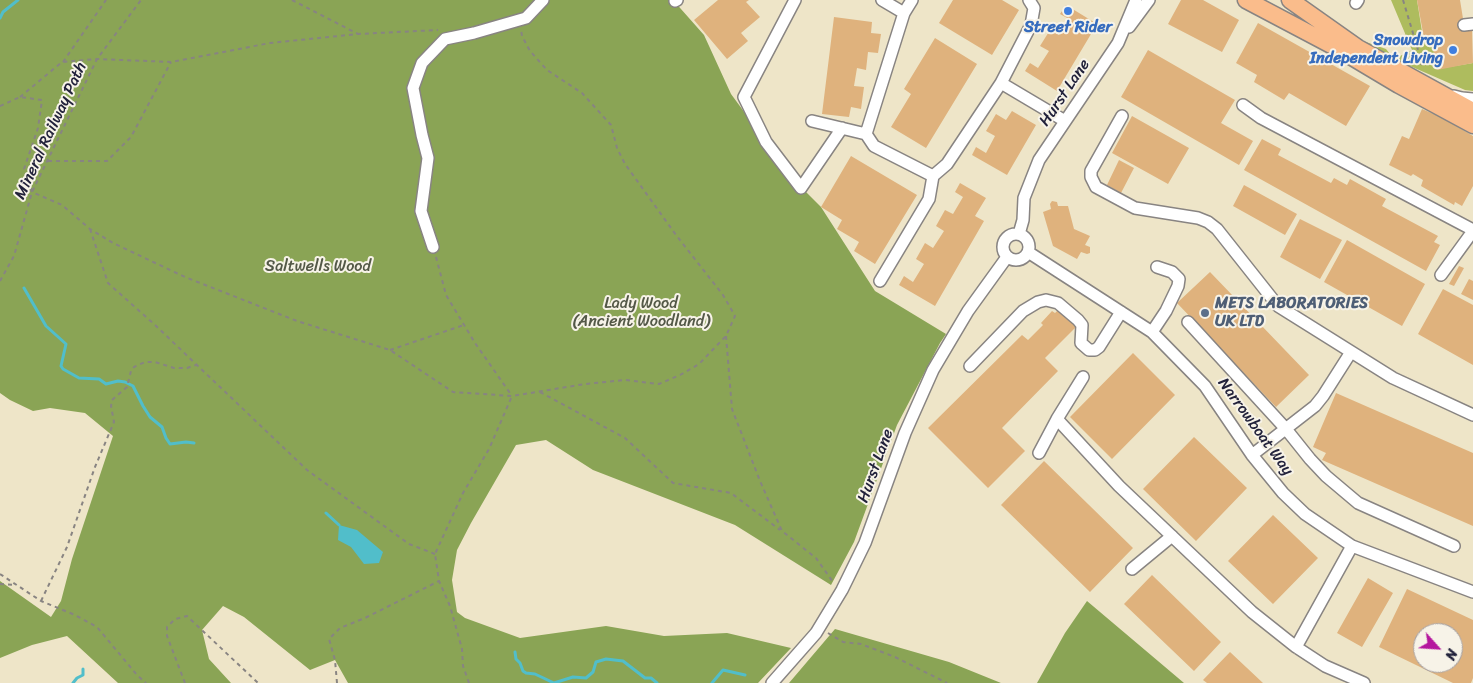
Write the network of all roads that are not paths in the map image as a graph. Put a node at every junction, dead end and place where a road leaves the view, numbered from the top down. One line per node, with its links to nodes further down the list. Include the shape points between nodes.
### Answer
1 (543, 0): 28 (street, via 526,18 445,39 422,63 413,88 428,158 421,211)
2 (795, 0): 23 (street, via 744,97 766,142 801,188)
3 (882, 0): 11 (street)
4 (912, 0): 11 (street)
5 (1029, 0): 14 (street, via 1034,8 1031,25)
6 (1136, 0): 12 (street, Hurst Lane)
7 (1149, 0): 12 (street)
8 (1246, 0): 13 (highway)
9 (1269, 0): 13 (highway)
10 (1290, 0): 15 (highway, via 1358,48)
11 (904, 13): 24 (street)
12 (1118, 43): 21 (street, Hurst Lane)
13 (1337, 48): 22 (highway)
14 (1002, 83): 21 (street); 25 (street, via 947,164)
15 (1428, 87): 16 (street); 18 (highway)
16 (1473, 99)
17 (1243, 105): 26 (street, via 1261,118)
18 (1473, 111)
19 (1122, 116): 37 (street, via 1091,171 1096,186 1135,208 1208,222 1278,306)
20 (812, 121): 23 (street)
21 (1064, 121): 27 (street, Hurst Lane, via 1039,160 1024,198)
22 (1473, 125)
23 (842, 128): 24 (street)
24 (866, 134): 25 (street, via 874,146)
25 (933, 176): 33 (street, via 929,199)
26 (1473, 230): 32 (street)
27 (1019, 234): 29 (street, via 1027,240); 30 (street, via 1007,236 1003,243)
28 (433, 247)
29 (1028, 252): 30 (street, via 1020,260); 34 (street, Narrowboat Way)
30 (1007, 257): 51 (street, Hurst Lane, via 968,311 933,370 905,433 866,543 842,590 819,627)
31 (1157, 267): 36 (street, via 1172,272 1178,279 1178,286)
32 (1441, 275)
33 (880, 281)
34 (1121, 312): 36 (street, Narrowboat Way); 38 (street, via 1100,347 1090,350 1081,343 1082,325 1078,320 1058,303 1038,302 1023,311)
35 (1188, 322): 42 (street)
36 (1152, 332): 44 (street, Narrowboat Way, via 1205,386)
37 (1351, 352): 40 (street, via 1393,378); 42 (street, via 1315,406)
38 (970, 366)
39 (1083, 377): 41 (street)
40 (1473, 414)
41 (1057, 419): 43 (street); 45 (street, via 1119,486)
42 (1286, 429): 44 (street); 47 (street, via 1326,476 1358,503)
43 (1039, 453)
44 (1252, 455): 46 (street, Narrowboat Way, via 1305,514)
45 (1172, 536): 48 (street); 50 (street, via 1252,612)
46 (1352, 546): 49 (street, Narrowboat Way); 50 (street)
47 (1454, 546)
48 (1132, 569)
49 (1473, 592)
50 (1296, 647): 52 (street, via 1325,666)
51 (772, 683)
52 (1364, 683)

